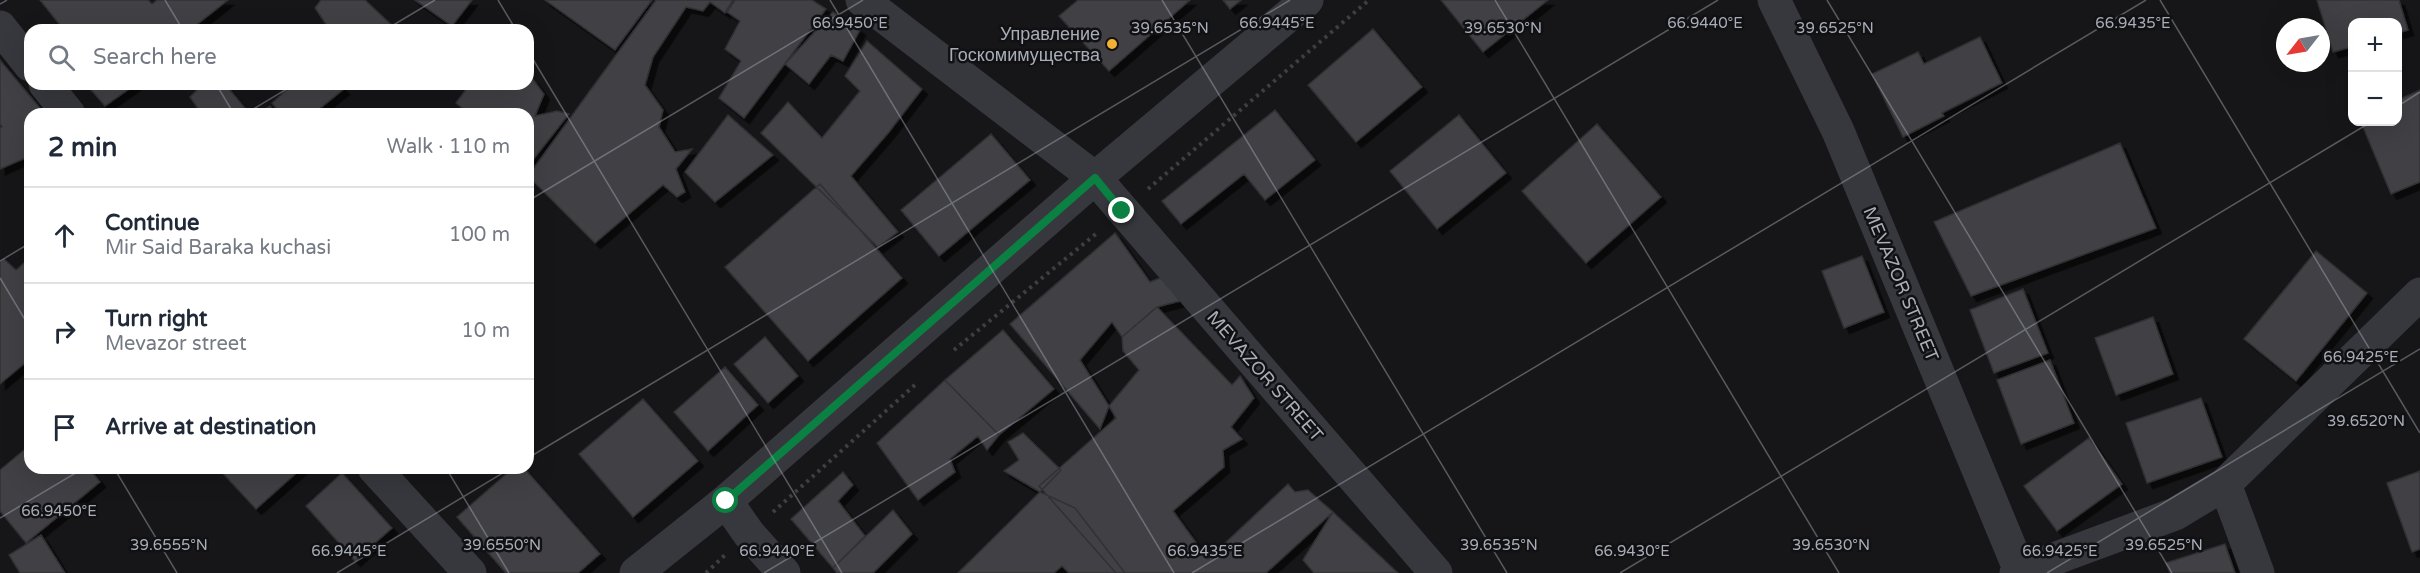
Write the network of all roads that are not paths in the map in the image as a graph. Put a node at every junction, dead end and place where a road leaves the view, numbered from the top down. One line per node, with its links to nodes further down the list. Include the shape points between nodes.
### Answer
1 (862, 0): 8 (street, MEVAZOR STREET)
2 (1307, 0): 8 (street)
3 (1774, 0): 13 (street, MEVAZOR STREET, via 1838,131)
4 (0, 27): 5 (street)
5 (24, 57)
6 (50, 90): 7 (street)
7 (64, 108)
8 (1095, 178): 12 (street); 17 (street, MEVAZOR STREET)
9 (2420, 294): 11 (street)
10 (379, 474): 14 (street)
11 (2225, 484): 13 (street, via 2175,514); 18 (street)
12 (726, 501): 15 (street); 16 (street)
13 (2018, 572)
14 (470, 573)
15 (636, 573)
16 (784, 573)
17 (1436, 573)
18 (2258, 573)

